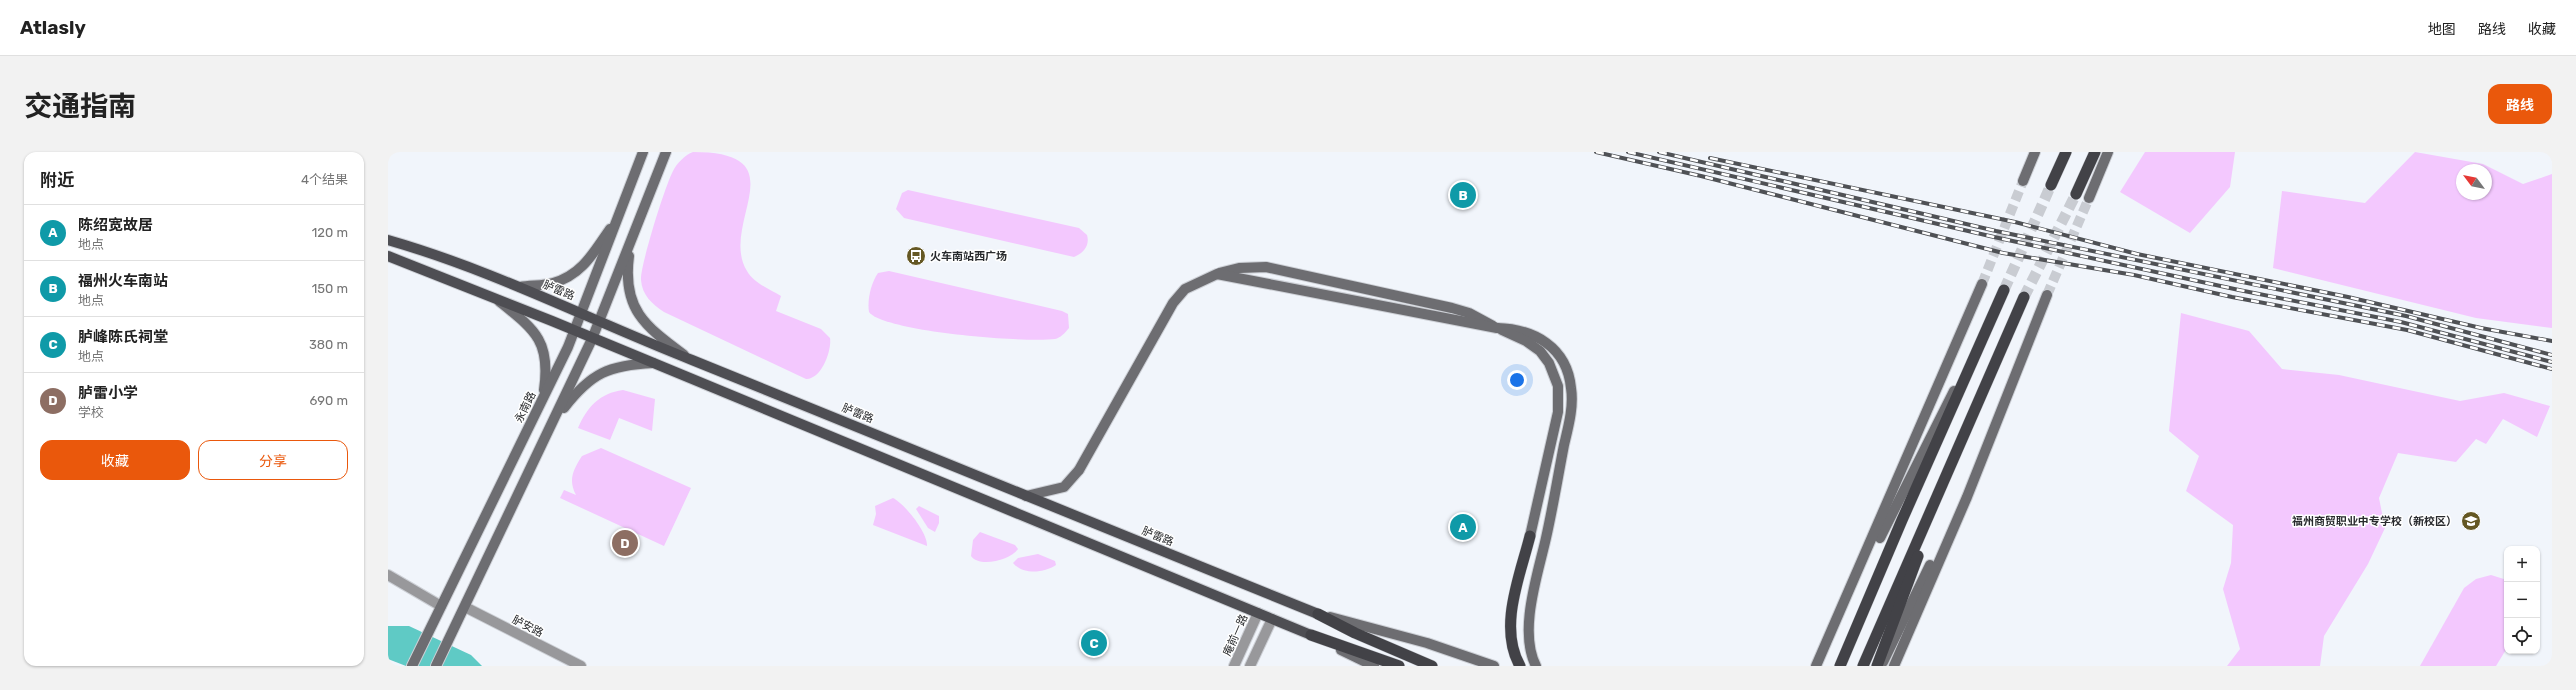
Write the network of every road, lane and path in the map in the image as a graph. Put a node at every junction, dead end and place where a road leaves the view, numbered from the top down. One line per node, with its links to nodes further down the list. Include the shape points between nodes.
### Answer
1 (643, 152): 11 (main road, 永南路)
2 (666, 152): 13 (main road)
3 (2035, 152): 7 (main road)
4 (2066, 152): 8 (highway)
5 (2095, 152): 9 (highway)
6 (2108, 152): 10 (main road)
7 (2023, 181)
8 (2051, 185)
9 (2076, 194)
10 (2088, 198)
11 (619, 216): 17 (main road, via 586,264 568,278); 22 (main road, 永南路)
12 (388, 240): 17 (main road, 胪雷路, via 464,263)
13 (630, 242): 23 (main road); 28 (main road, via 627,282 634,306 655,334)
14 (388, 256): 21 (main road)
15 (1217, 274): 24 (main road, bridge); 24 (main road, bridge, via 1239,268 1266,267 1452,308 1469,313); 32 (main road, bridge, via 1186,289 1173,303 1079,470 1064,487)
16 (1982, 284): 37 (main road)
17 (520, 287): 22 (main road, 胪雷路)
18 (2004, 290): 26 (highway)
19 (2047, 295): 33 (main road)
20 (2024, 297): 34 (highway)
21 (497, 300): 25 (main road); 30 (main road, via 527,324 541,344 545,354 546,372)
22 (583, 314): 23 (main road, 胪雷路); 25 (main road, 永南路)
23 (599, 321): 27 (main road); 28 (main road, 胪雷路)
24 (1497, 328): 35 (main road, via 1540,351 1549,363 1558,386 1558,412); 54 (main road, via 1517,329 1544,340 1560,357 1572,388 1571,408 1530,618 1531,651)
25 (575, 332): 27 (main road); 30 (main road, 永南路)
26 (1985, 332): 37 (main road, via 1879,539); 56 (highway)
27 (592, 340): 29 (main road); 31 (main road)
28 (693, 360): 32 (main road, 胪雷路)
29 (653, 363): 31 (main road, via 619,366 600,372 575,395); 40 (main road)
30 (542, 399): 38 (main road, 永南路)
31 (554, 420): 39 (main road)
32 (1026, 496): 41 (main road, 胪雷路)
33 (1967, 497): 59 (main road, via 1934,558); 60 (main road)
34 (1930, 514): 57 (highway); 58 (highway, via 1916,563)
35 (1530, 536): 53 (highway, via 1511,618 1512,645)
36 (388, 574): 38 (street)
37 (1855, 579): 55 (main road)
38 (441, 606): 44 (main road, 永南路)
39 (465, 607): 45 (main road); 46 (street, 胪安路)
40 (1258, 613): 42 (main road); 47 (street, 庵前一路)
41 (1318, 614): 51 (highway); 52 (main road, via 1427,643)
42 (1272, 619): 43 (main road); 48 (street)
43 (1311, 635): 49 (main road); 50 (highway)
44 (412, 666)
45 (436, 666)
46 (581, 666)
47 (1234, 666)
48 (1250, 666)
49 (1374, 666)
50 (1400, 666)
51 (1432, 666)
52 (1494, 666)
53 (1520, 666)
54 (1536, 666)
55 (1816, 666)
56 (1840, 666)
57 (1863, 666)
58 (1877, 666)
59 (1882, 666)
60 (1894, 666)

